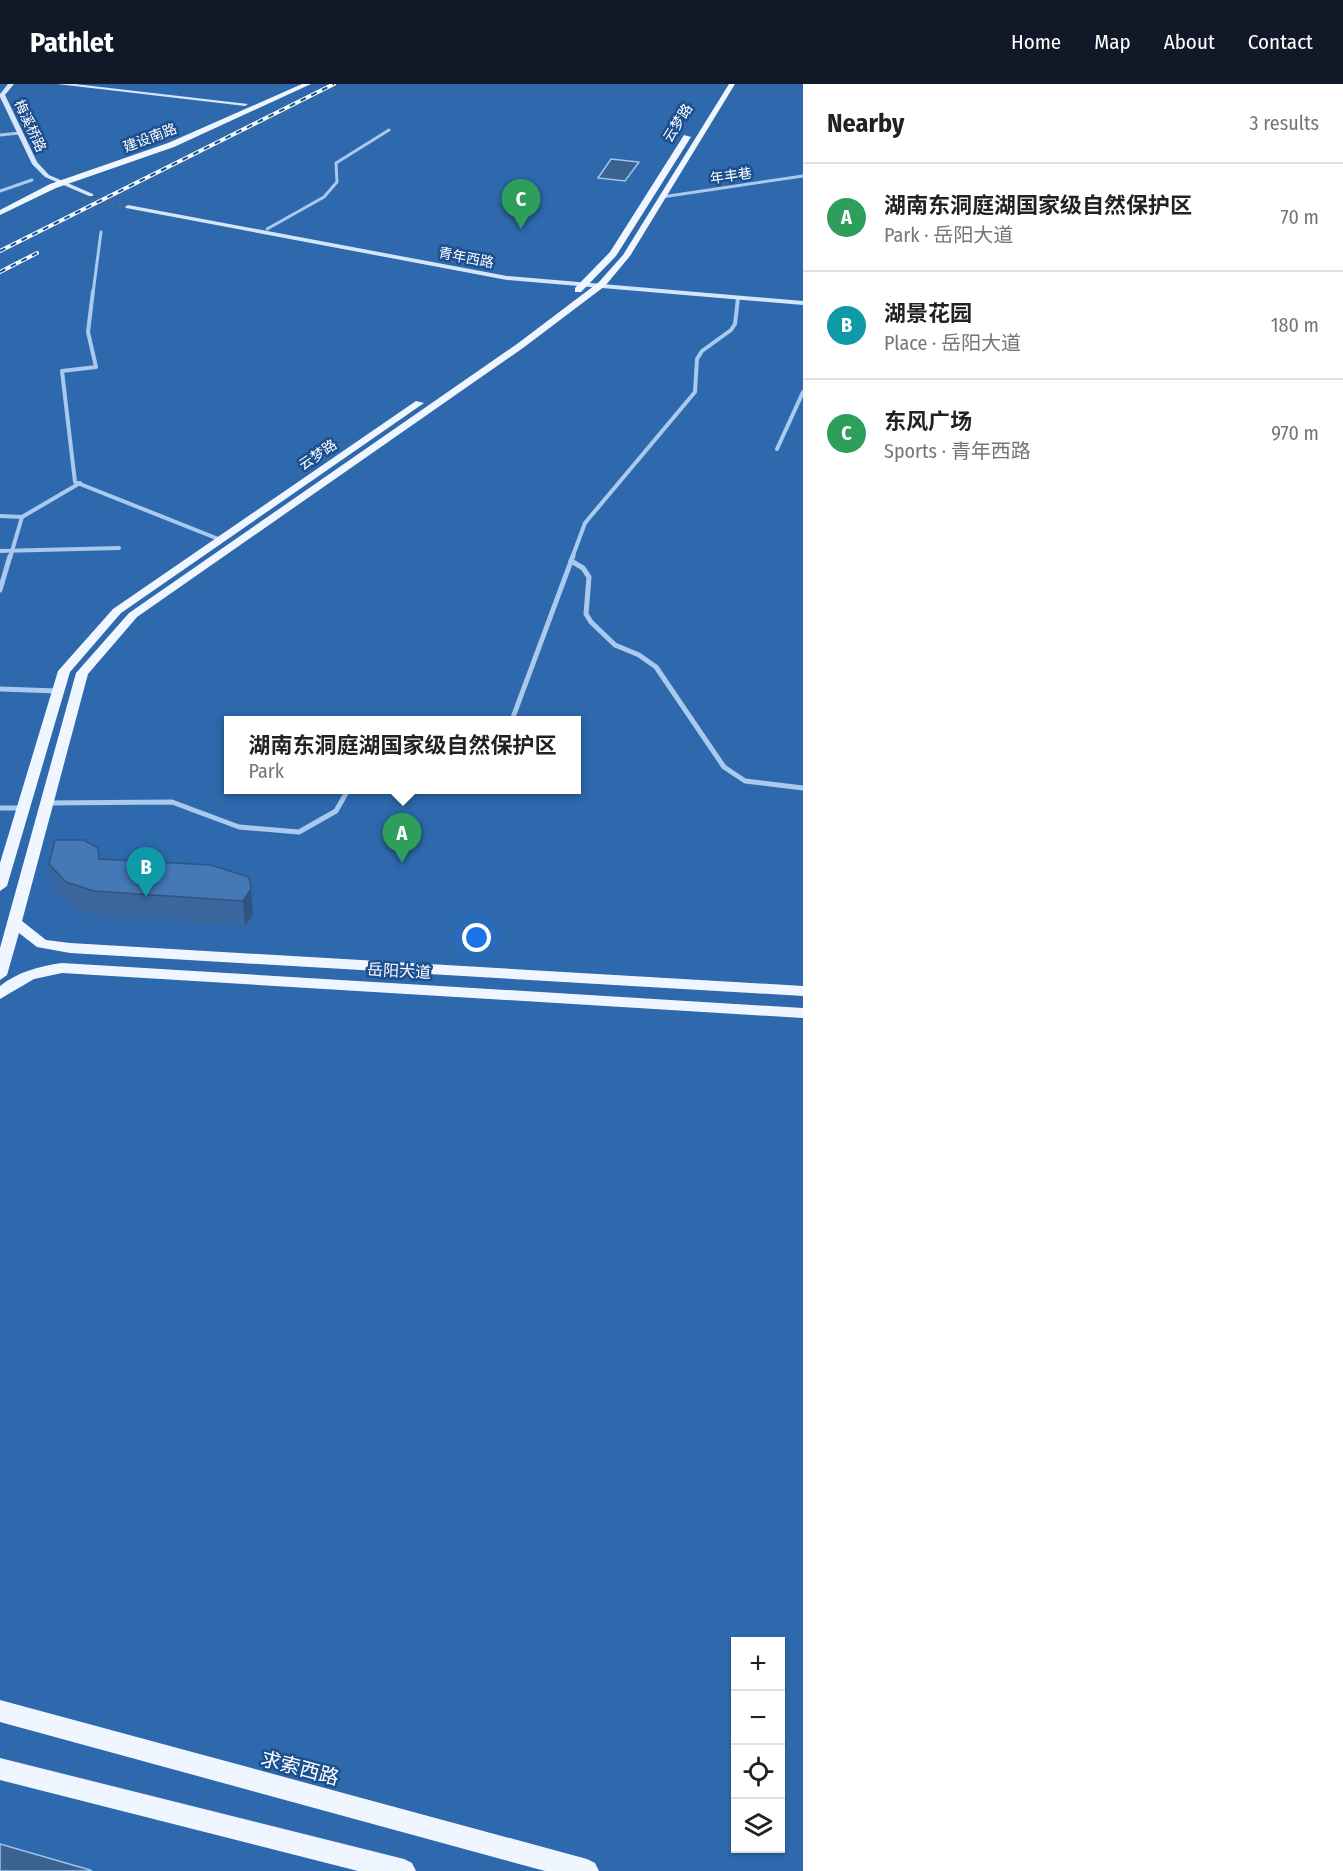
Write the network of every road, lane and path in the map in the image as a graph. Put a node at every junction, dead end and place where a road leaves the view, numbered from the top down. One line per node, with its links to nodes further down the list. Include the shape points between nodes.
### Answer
1 (11, 84): 7 (main road, 梅溪桥路)
2 (60, 84): 8 (main road)
3 (293, 84): 8 (main road, 建设南路)
4 (308, 84): 14 (main road, 建设南路, via 171,145)
5 (720, 84): 23 (main road, 云梦路)
6 (732, 84): 17 (main road)
7 (2, 94): 10 (main road, 梅溪桥路)
8 (245, 104): 14 (main road, 建设南路, via 163,142)
9 (389, 130): 21 (street, via 336,163 336,182 324,197)
10 (20, 133): 11 (street); 14 (main road, 梅溪桥路, via 34,163)
11 (0, 135)
12 (803, 176): 17 (street, 年丰巷)
13 (32, 180): 15 (street)
14 (53, 181): 16 (main road); 18 (main road); 19 (main road, 建设南路); 20 (main road, 建设南路)
15 (0, 191)
16 (91, 195)
17 (662, 197): 23 (main road, via 626,256)
18 (82, 198)
19 (0, 206)
20 (0, 213)
21 (267, 229): 23 (main road, 青年西路, via 502,273); 23 (main road, 青年西路, via 130,206 507,278)
22 (101, 232): 28 (street, via 88,332 96,367 62,371 75,482)
23 (593, 285): 24 (main road, 青年西路); 25 (main road, 青年西路); 31 (main road, 云梦路); 42 (main road, via 520,346 133,615 82,673)
24 (738, 298): 25 (main road, 青年西路); 35 (street, via 731,330 697,359 695,392 591,514)
25 (803, 301)
26 (803, 392): 27 (street)
27 (777, 449)
28 (80, 483): 30 (street); 31 (street)
29 (0, 516): 30 (street)
30 (22, 517): 33 (street)
31 (221, 540): 38 (main road, 云梦路, via 117,611 64,671)
32 (119, 548): 33 (street)
33 (12, 550): 34 (street); 36 (street)
34 (0, 551)
35 (571, 561): 39 (street); 40 (street, via 589,577 586,614 591,622 615,645 656,667 724,767 745,781)
36 (0, 590)
37 (0, 689): 38 (street)
38 (58, 691): 44 (main road, 云梦路)
39 (513, 716)
40 (803, 788)
41 (345, 794): 42 (street, via 336,811 299,832 238,827 172,802)
42 (46, 802): 46 (main road)
43 (0, 808): 44 (street)
44 (23, 808): 45 (main road, 云梦路)
45 (0, 886)
46 (14, 922): 47 (main road); 48 (main road, 岳阳大道, via 42,944 70,948)
47 (0, 975)
48 (803, 991)
49 (0, 994): 50 (main road, 岳阳大道, via 29,976 62,968)
50 (803, 1013)
51 (0, 1711): 54 (main road, 求索西路)
52 (0, 1769): 53 (main road)
53 (404, 1871)
54 (587, 1871)

